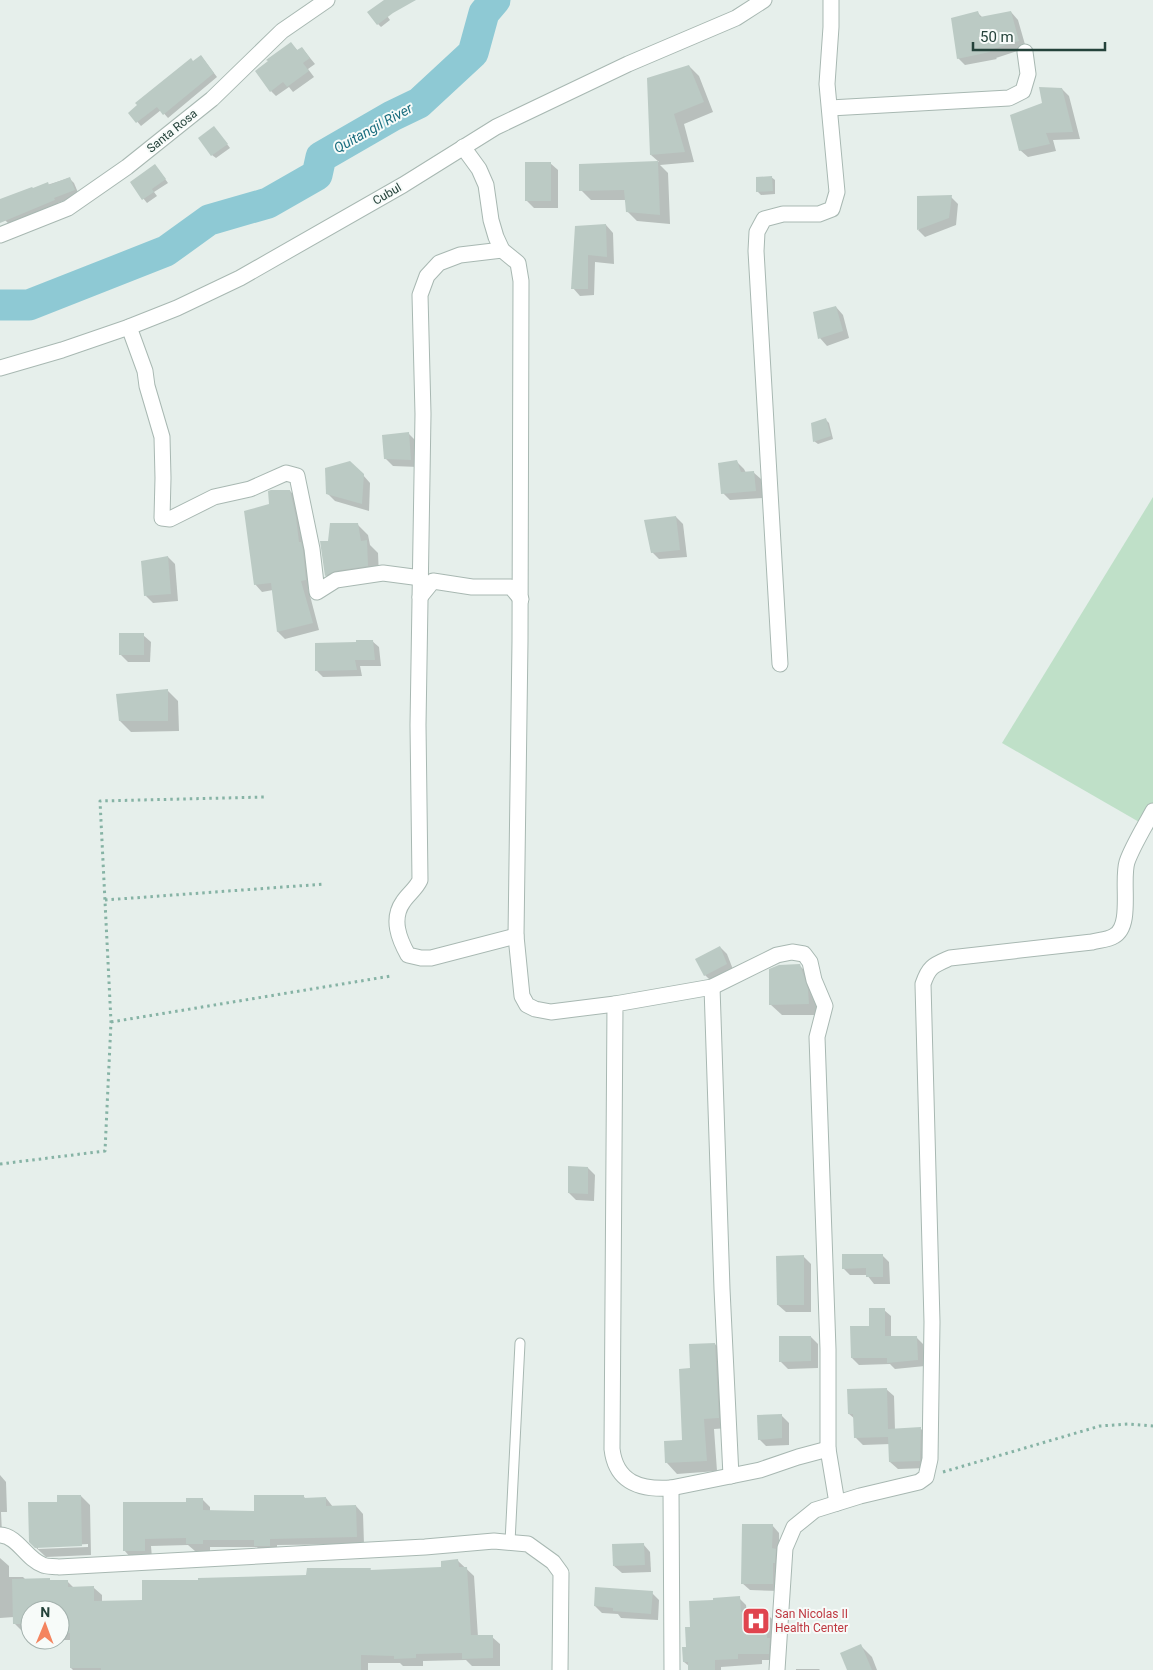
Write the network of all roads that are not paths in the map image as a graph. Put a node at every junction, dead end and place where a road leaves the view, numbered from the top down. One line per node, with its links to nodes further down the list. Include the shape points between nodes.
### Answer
1 (327, 0): 7 (street, Santa Rosa, via 282,32 212,99 127,167 68,208)
2 (764, 0): 6 (street, Cubul, via 736,18 628,64 496,128)
3 (831, 0): 5 (street)
4 (1025, 52): 5 (street, via 1028,74 1023,92 1009,98)
5 (830, 108): 14 (street, via 837,192 832,209 819,214 783,214 764,218 757,232)
6 (464, 147): 8 (street, via 486,185 491,220); 9 (street, Cubul, via 240,278)
7 (0, 235)
8 (502, 250): 11 (street, via 460,255 439,263 427,276 420,295 423,414); 13 (street, via 518,263 522,299)
9 (129, 327): 10 (street, Cubul); 11 (street, via 145,371 162,437 162,518 170,519 214,498 250,489 286,474 297,476 312,549 316,592 336,580 383,573)
10 (0, 368)
11 (421, 578): 12 (street)
12 (420, 596): 13 (street, via 433,581 472,588 512,587); 16 (street, via 420,880 403,902 397,917 400,940 408,955 431,958)
13 (521, 600): 16 (street)
14 (780, 664)
15 (1153, 810): 23 (street, via 1127,862 1125,912 1116,935 1092,942 950,958 927,972 923,984 932,1322 930,1459 926,1477 919,1482)
16 (516, 936): 18 (street, via 522,996 527,1005 551,1012)
17 (712, 987): 18 (street); 20 (street, via 778,955 804,954 810,962 824,1006 817,1037); 21 (street)
18 (615, 1004): 22 (street, via 613,1456 620,1472 628,1480 654,1489)
19 (520, 1343): 25 (lane)
20 (828, 1449): 21 (street); 23 (street)
21 (731, 1476): 22 (street)
22 (671, 1488): 27 (street)
23 (837, 1503): 28 (street, via 815,1510 794,1526 784,1548)
24 (0, 1535): 25 (street, via 12,1538 25,1553 43,1565 59,1567)
25 (510, 1542): 26 (street, via 528,1544 554,1562 561,1573)
26 (560, 1670)
27 (672, 1670)
28 (776, 1670)

